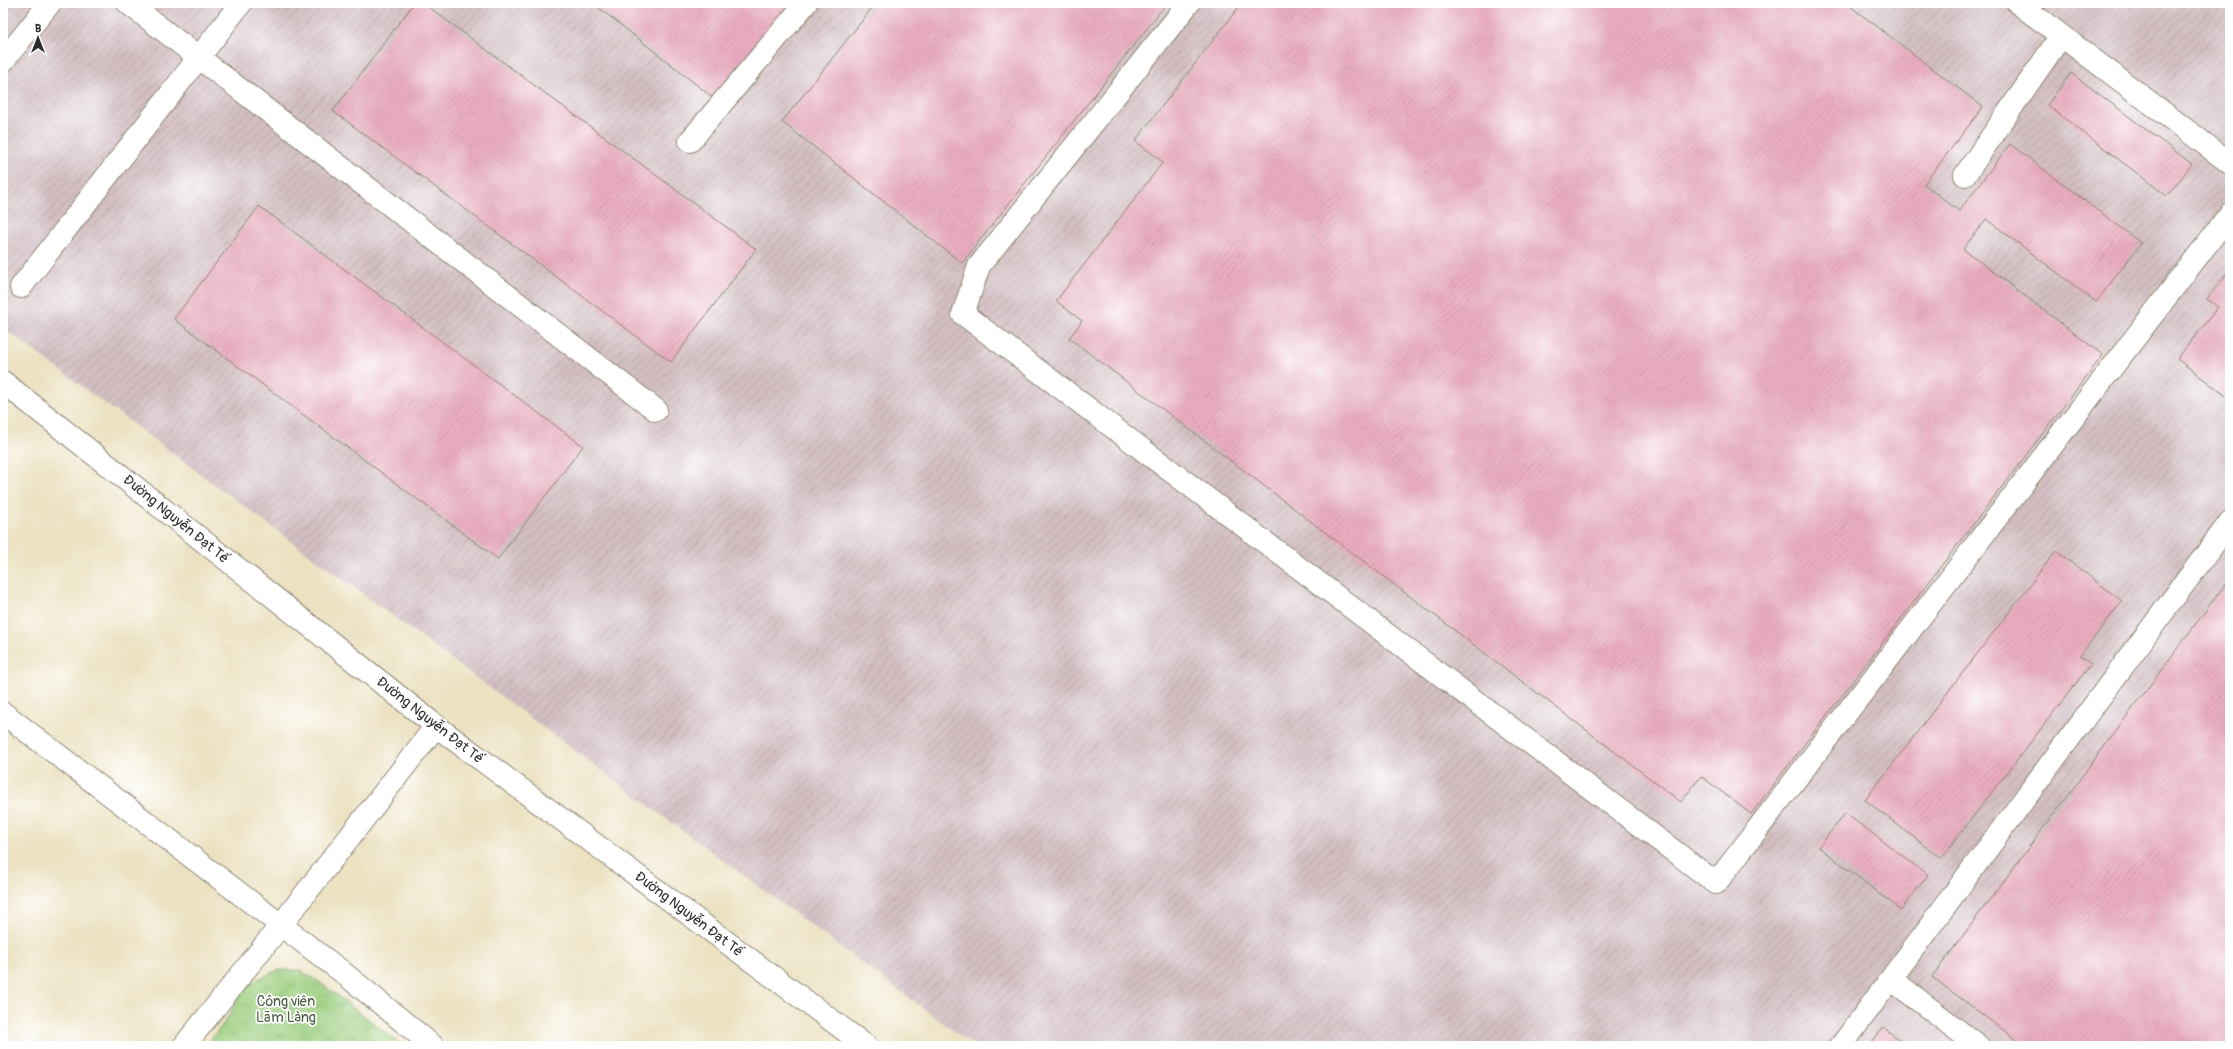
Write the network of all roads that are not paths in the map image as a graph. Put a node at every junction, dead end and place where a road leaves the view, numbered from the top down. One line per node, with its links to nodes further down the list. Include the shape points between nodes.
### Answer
1 (50, 3): 9 (street)
2 (128, 3): 8 (street)
3 (241, 3): 8 (street)
4 (806, 3): 10 (street)
5 (1189, 3): 13 (street, via 979,266 963,314 1716,882)
6 (2018, 3): 7 (street)
7 (2061, 36): 11 (street); 12 (street)
8 (199, 58): 14 (street); 16 (street)
9 (3, 61)
10 (690, 141)
11 (2230, 163)
12 (1965, 175)
13 (2230, 214)
14 (21, 287)
15 (3, 382): 19 (street, Đường Nguyễn Đạt Tế)
16 (656, 410)
17 (2230, 522): 21 (street)
18 (3, 713): 20 (street)
19 (436, 726): 20 (street); 22 (street, Đường Nguyễn Đạt Tế)
20 (281, 925): 23 (street); 24 (street)
21 (1891, 979): 25 (street); 26 (street)
22 (853, 1042)
23 (184, 1046)
24 (433, 1046)
25 (1841, 1046)
26 (1978, 1046)

